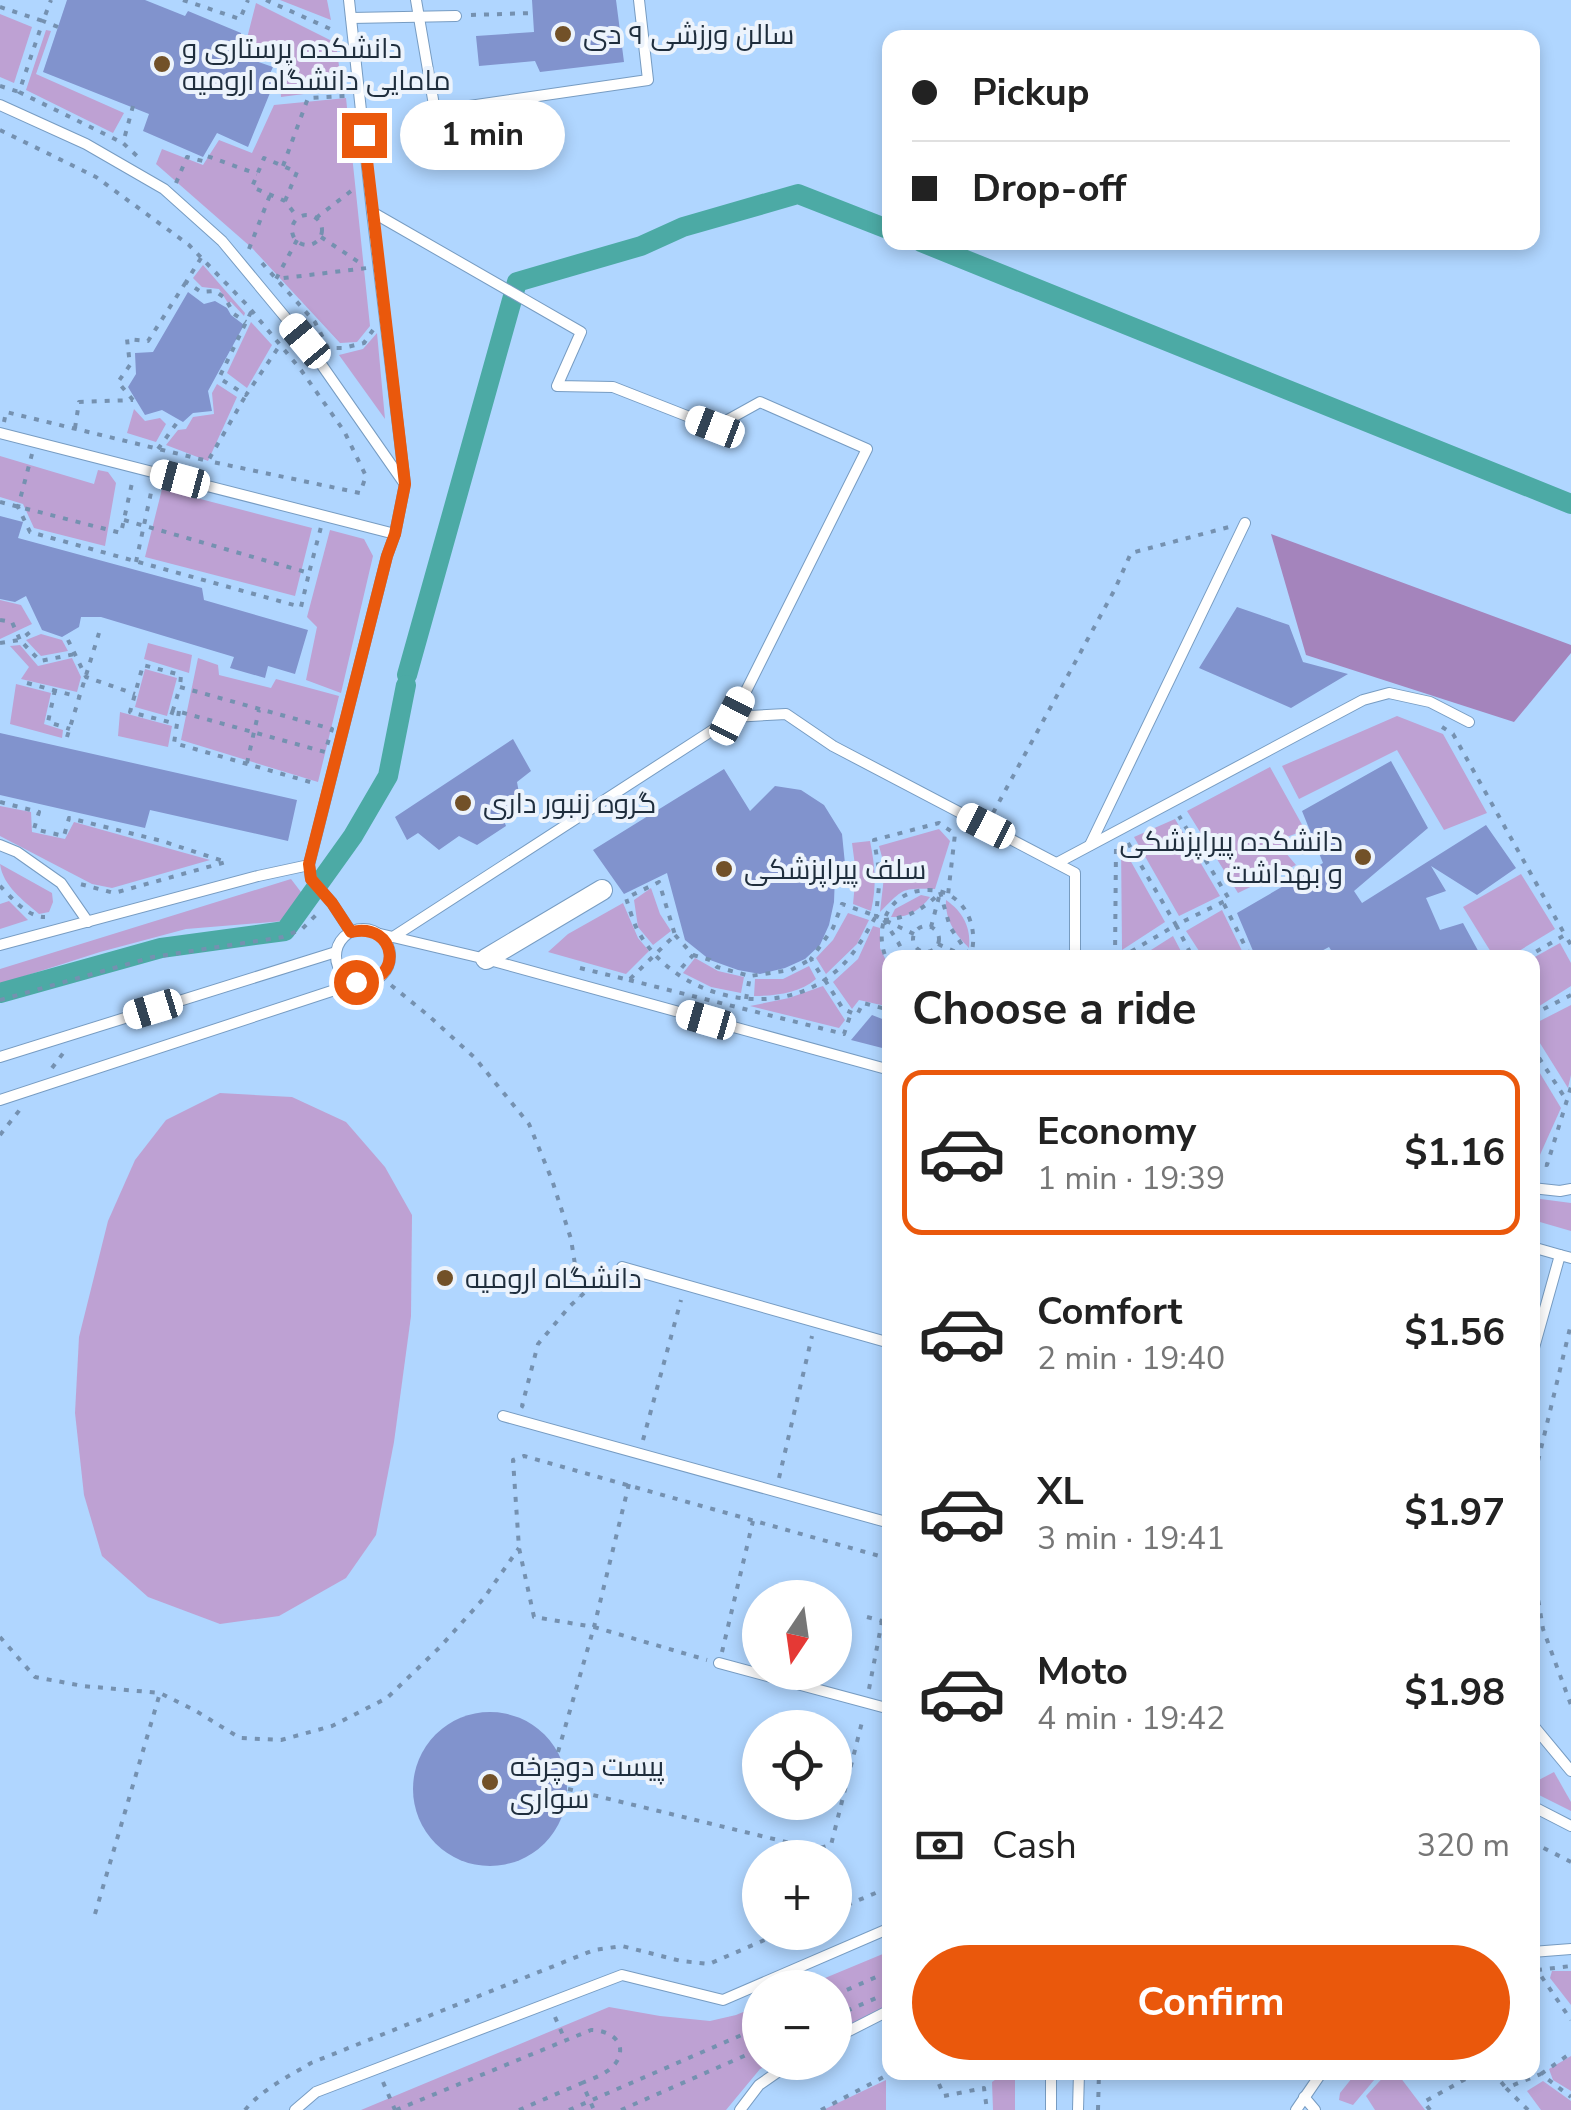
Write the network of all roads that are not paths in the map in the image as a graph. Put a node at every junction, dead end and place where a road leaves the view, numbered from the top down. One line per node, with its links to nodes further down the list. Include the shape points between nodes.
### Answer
1 (349, 0): 6 (lane)
2 (416, 0): 4 (lane)
3 (639, 0): 4 (lane, via 648,80 435,111)
4 (417, 16): 5 (lane); 6 (lane)
5 (456, 16)
6 (351, 18): 8 (lane)
7 (0, 105): 10 (lane, via 164,189 222,241 305,341)
8 (372, 212): 10 (lane); 13 (lane, via 581,332 557,386 613,387 715,427 760,402 867,448)
9 (1, 433): 12 (lane)
10 (405, 484): 12 (lane)
11 (1245, 523): 16 (lane)
12 (395, 534): 18 (lane)
13 (732, 716): 17 (lane, via 786,714 833,746); 23 (lane)
14 (1469, 722): 16 (lane, via 1430,702 1389,693 1363,700)
15 (0, 845): 20 (lane, via 61,884)
16 (1090, 846): 17 (lane)
17 (1057, 863): 25 (lane, via 1075,873)
18 (309, 864): 20 (lane); 21 (lane, via 311,879)
19 (602, 890): 27 (street)
20 (88, 922): 24 (lane)
21 (351, 932): 22 (lane); 26 (lane)
22 (376, 933): 23 (lane); 28 (lane, via 386,942 388,966 381,977)
23 (393, 937): 27 (lane)
24 (0, 945)
25 (1075, 950)
26 (336, 952): 28 (lane, via 344,976); 29 (lane)
27 (486, 958): 30 (lane)
28 (356, 982): 31 (lane)
29 (0, 1057)
30 (882, 1068)
31 (0, 1100)
32 (1540, 1189): 33 (lane)
33 (1571, 1190)
34 (1540, 1249): 35 (lane)
35 (1566, 1256): 37 (lane)
36 (622, 1267): 38 (lane)
37 (1540, 1332)
38 (882, 1341)
39 (504, 1416): 40 (lane)
40 (882, 1521)
41 (719, 1664): 42 (lane)
42 (882, 1707)
43 (1540, 1734): 44 (lane)
44 (1571, 1771)
45 (1540, 1810): 46 (lane)
46 (1571, 1826)
47 (882, 1931): 57 (lane, via 723,2000 622,1975 316,2092)
48 (1571, 1949): 49 (lane)
49 (1540, 1951)
50 (882, 2014): 51 (lane)
51 (852, 2029)
52 (768, 2080): 58 (lane)
53 (1052, 2080): 59 (lane)
54 (1078, 2080): 60 (lane)
55 (1316, 2080): 56 (lane)
56 (1304, 2097): 61 (lane); 62 (lane)
57 (295, 2110)
58 (740, 2110)
59 (1051, 2110)
60 (1078, 2110)
61 (1296, 2110)
62 (1316, 2110)

